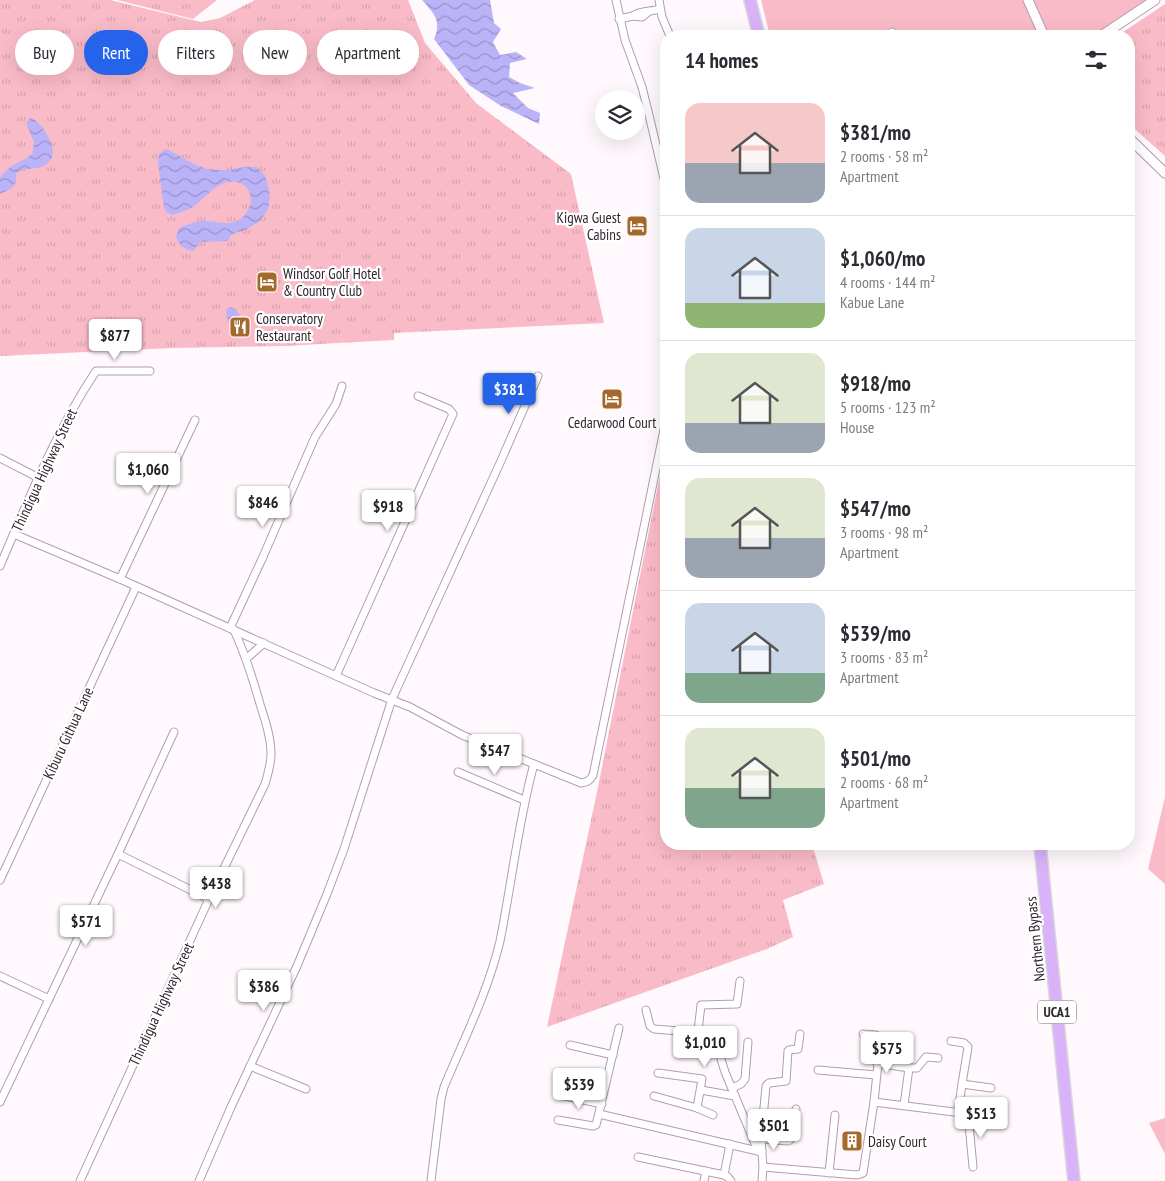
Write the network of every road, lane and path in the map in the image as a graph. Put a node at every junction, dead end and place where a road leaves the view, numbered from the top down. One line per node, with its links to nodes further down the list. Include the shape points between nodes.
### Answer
1 (616, 0): 7 (street)
2 (659, 0): 6 (street)
3 (750, 0): 9 (main road)
4 (1028, 0): 10 (street)
5 (1155, 0): 11 (street)
6 (660, 9): 7 (street, via 642,17); 8 (street)
7 (619, 19): 13 (street, via 642,87)
8 (668, 30)
9 (758, 30)
10 (1041, 30)
11 (1110, 30)
12 (1135, 144): 14 (street)
13 (660, 162)
14 (1165, 173)
15 (150, 371): 22 (street, Thindigua Highway Street, via 98,370 77,401)
16 (538, 376): 31 (street)
17 (342, 386): 27 (street, via 336,404 315,437)
18 (418, 396): 30 (street, via 449,409 453,414)
19 (196, 420): 25 (street)
20 (660, 449): 33 (street, via 593,775 581,783)
21 (0, 458): 22 (street)
22 (39, 478): 23 (street, Thindigua Highway Street)
23 (14, 534): 24 (street, Thindigua Highway Street); 25 (street)
24 (0, 565)
25 (120, 579): 26 (street)
26 (136, 587): 27 (street); 38 (street, Kiburu Githua Lane)
27 (232, 629): 28 (street); 29 (street, Thindigua Highway Street)
28 (264, 643): 29 (street); 30 (street)
29 (246, 659): 39 (street, Thindigua Highway Street, via 271,744 269,771)
30 (336, 676): 31 (street)
31 (392, 699): 33 (street, via 462,735); 55 (street, via 334,876 297,966)
32 (174, 732): 37 (street)
33 (534, 764): 35 (street)
34 (458, 772): 35 (street)
35 (524, 800): 93 (street, via 490,978 441,1099)
36 (1041, 850): 97 (main road, Northern Bypass / UCA1)
37 (118, 854): 39 (street); 42 (street)
38 (0, 880)
39 (209, 899): 91 (street, Thindigua Highway Street)
40 (0, 976): 42 (street)
41 (740, 981): 45 (street, via 737,1004 701,1005)
42 (49, 1000): 69 (street)
43 (646, 1010): 45 (street, via 650,1026 654,1029)
44 (619, 1028): 52 (street)
45 (698, 1031): 62 (street, via 719,1035 721,1059)
46 (800, 1034): 82 (street, via 798,1049 788,1052 786,1081 766,1086)
47 (863, 1034): 54 (street, via 879,1038)
48 (902, 1041): 56 (street)
49 (952, 1041): 61 (street, via 968,1047)
50 (748, 1042): 62 (street, via 745,1079)
51 (570, 1045): 52 (street)
52 (614, 1055): 71 (street)
53 (938, 1058): 57 (street, via 926,1057 917,1068)
54 (877, 1063): 56 (street); 60 (street)
55 (250, 1066): 64 (street); 92 (street)
56 (898, 1066): 57 (street)
57 (909, 1068): 72 (street)
58 (818, 1070): 60 (street)
59 (658, 1073): 65 (street, via 701,1078)
60 (876, 1075): 70 (street)
61 (962, 1084): 63 (street); 75 (street)
62 (732, 1088): 68 (street)
63 (991, 1088)
64 (306, 1089)
65 (700, 1090): 68 (street); 73 (street)
66 (560, 1095): 71 (street)
67 (654, 1096): 73 (street)
68 (735, 1096): 84 (street)
69 (0, 1102)
70 (874, 1102): 72 (street); 89 (street, via 863,1172 857,1175)
71 (602, 1104): 76 (street)
72 (904, 1105): 75 (street)
73 (697, 1108): 78 (street)
74 (796, 1109): 82 (street, via 790,1140)
75 (958, 1113): 77 (street)
76 (599, 1114): 81 (street, via 594,1126); 83 (street)
77 (968, 1114): 80 (street); 87 (street)
78 (713, 1115)
79 (835, 1115): 89 (street)
80 (986, 1116)
81 (558, 1120)
82 (761, 1139): 84 (street)
83 (730, 1144): 84 (street); 90 (street)
84 (760, 1151): 86 (street)
85 (638, 1157): 88 (street)
86 (763, 1167): 89 (street); 96 (street)
87 (973, 1167)
88 (706, 1171): 90 (street); 94 (street)
89 (829, 1173)
90 (724, 1175): 95 (street)
91 (80, 1181)
92 (199, 1181)
93 (431, 1181)
94 (704, 1181)
95 (730, 1181)
96 (762, 1181)
97 (1074, 1181)

